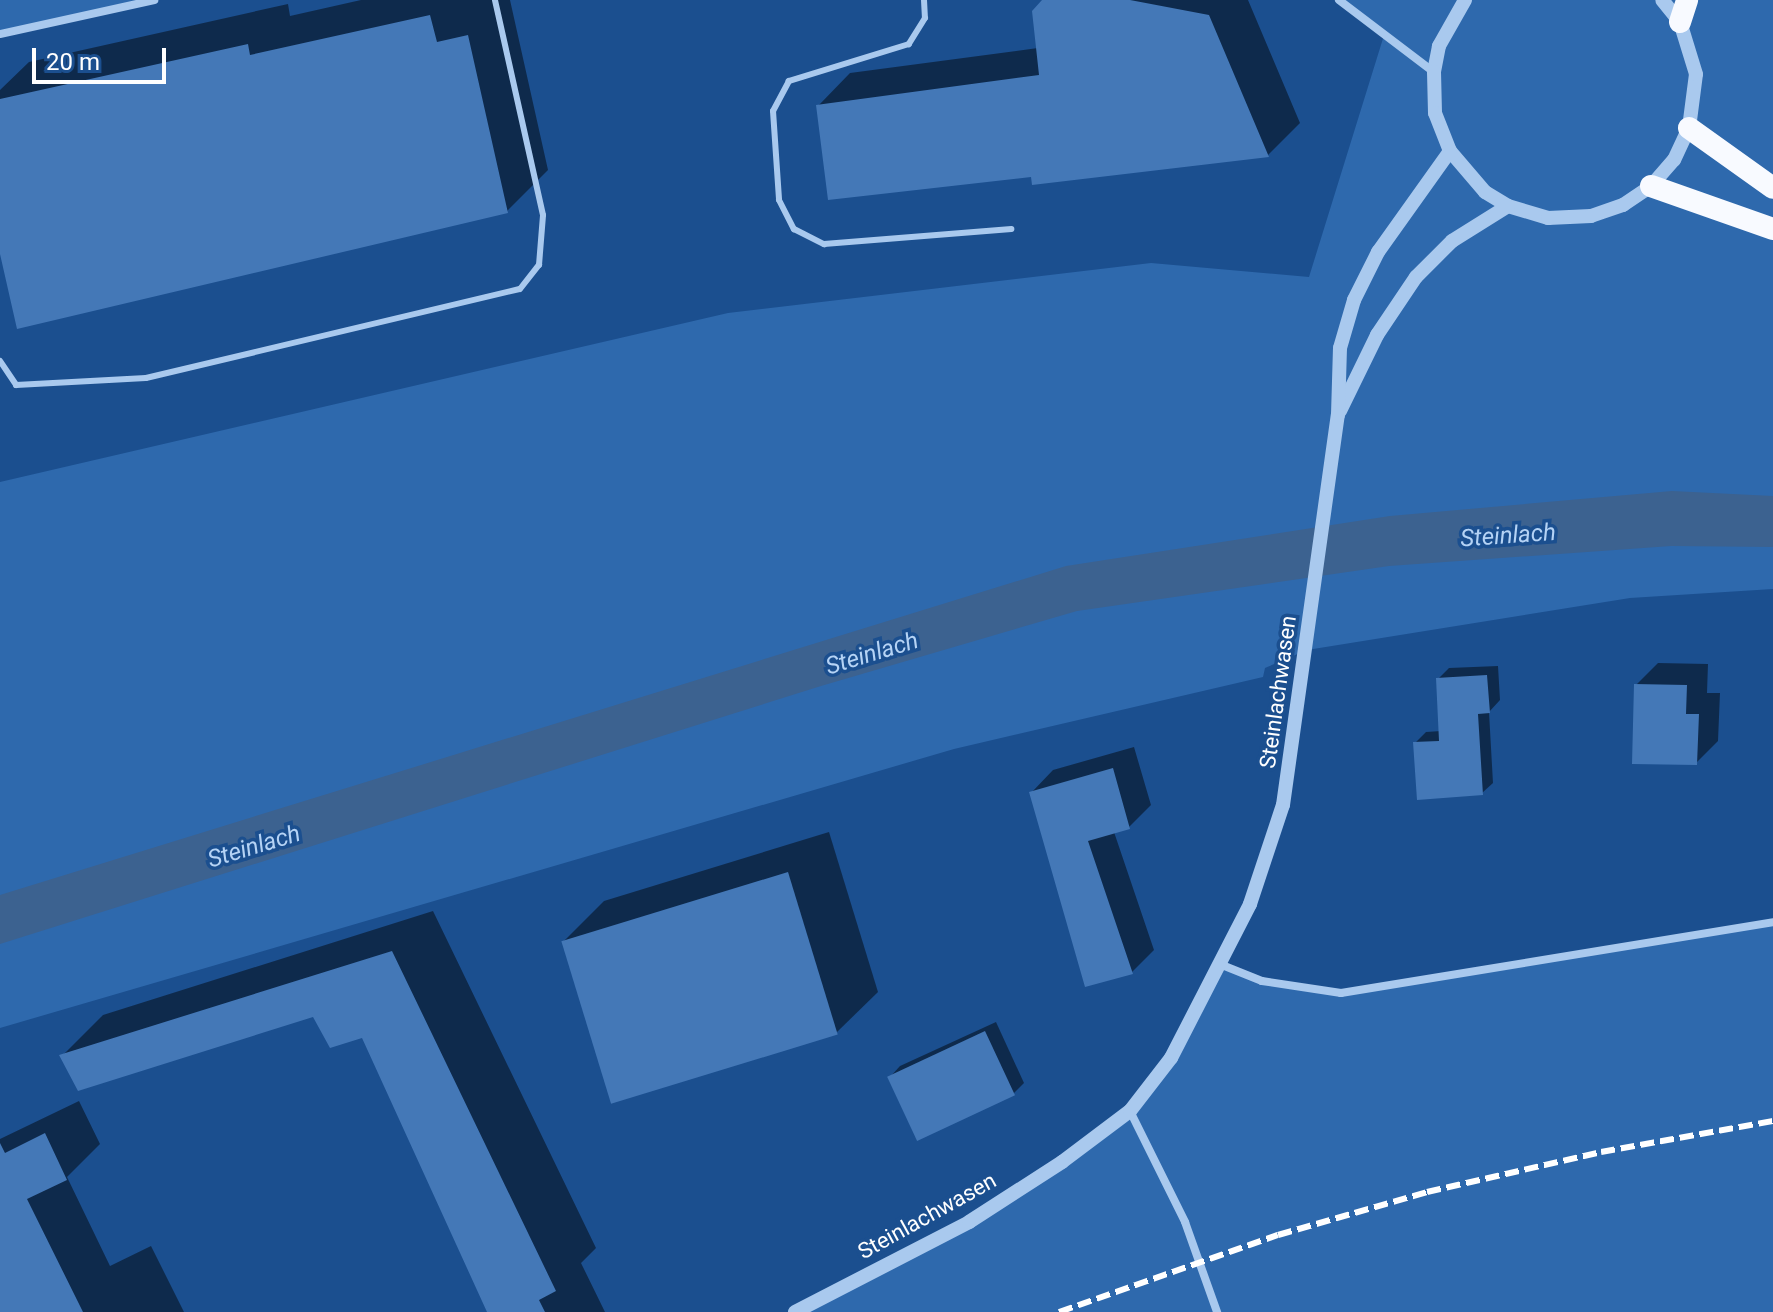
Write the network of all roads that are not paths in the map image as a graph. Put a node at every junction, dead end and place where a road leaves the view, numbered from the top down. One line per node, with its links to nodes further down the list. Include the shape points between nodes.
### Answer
1 (154, 0): 9 (street)
2 (495, 0): 18 (lane, via 543,215 539,265 520,289 146,378 16,385)
3 (924, 0): 16 (lane, via 925,18 909,44 789,81 773,111 779,200 794,229 824,244)
4 (1339, 0): 10 (street)
5 (1465, 0): 10 (street, via 1450,21)
6 (1662, 0): 8 (street)
7 (1687, 0): 8 (highway)
8 (1680, 22): 11 (street, via 1696,74)
9 (0, 34)
10 (1434, 72): 12 (street, via 1435,113)
11 (1689, 128): 13 (street, via 1674,160); 14 (highway)
12 (1450, 151): 15 (street, via 1475,183); 19 (street, Steinlachwasen, via 1378,252 1354,300 1340,348)
13 (1651, 186): 15 (street, via 1623,205 1591,216 1548,218); 17 (highway)
14 (1773, 188)
15 (1508, 206): 19 (street, Steinlachwasen, via 1452,241 1416,277 1377,335)
16 (1011, 229)
17 (1773, 229)
18 (0, 361)
19 (1338, 415): 21 (street, Steinlachwasen, via 1283,805 1250,904)
20 (1773, 922): 21 (street, via 1341,993 1262,981)
21 (1222, 965): 22 (street, Steinlachwasen, via 1171,1058)
22 (1130, 1111): 23 (street, Steinlachwasen, via 969,1222); 24 (street, via 1185,1222)
23 (795, 1312)
24 (1217, 1312)

